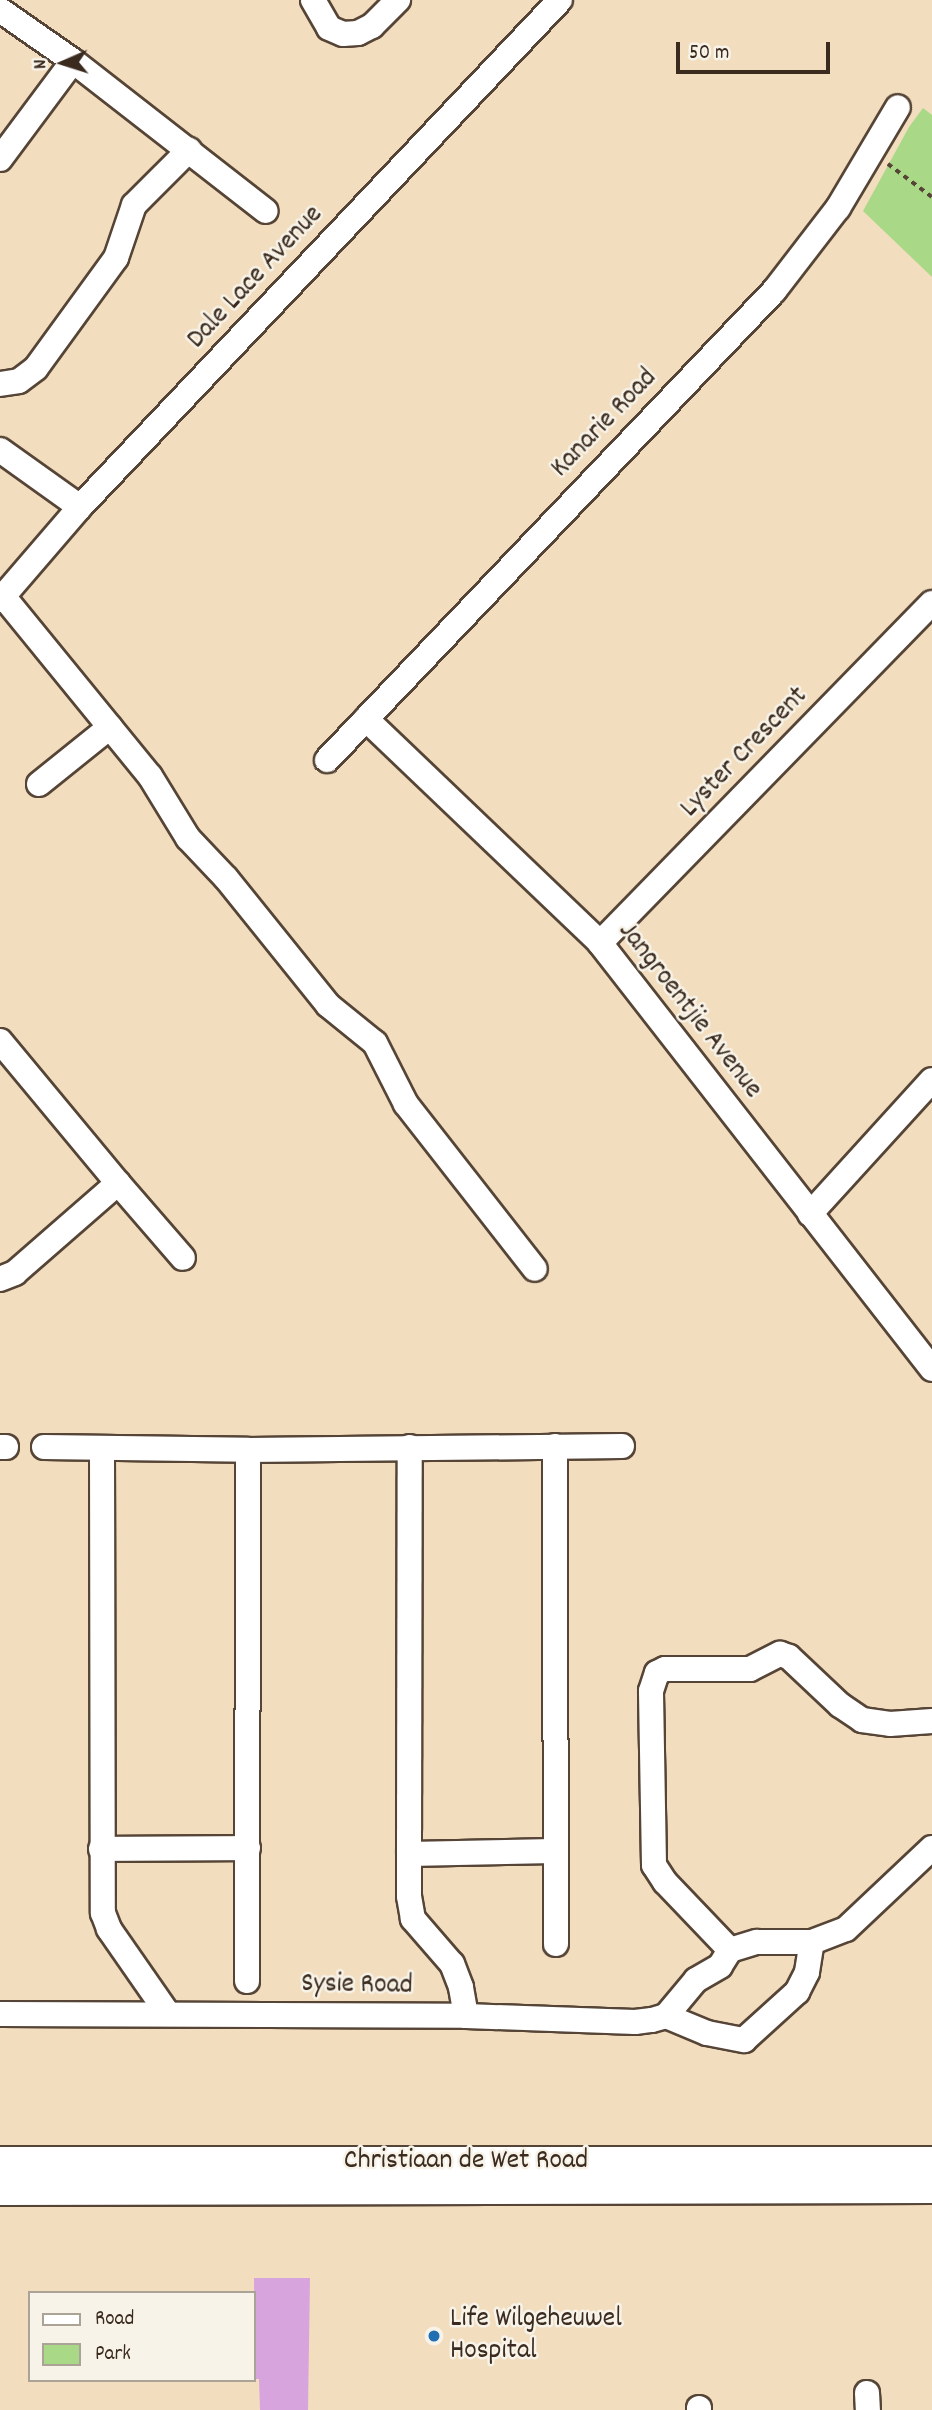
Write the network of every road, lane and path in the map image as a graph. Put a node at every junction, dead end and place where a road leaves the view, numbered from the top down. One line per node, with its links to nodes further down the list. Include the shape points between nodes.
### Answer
1 (313, 0): 2 (street, via 329,28 343,34 372,26)
2 (398, 0)
3 (560, 0): 14 (street, Dale Lace Avenue)
4 (0, 10): 5 (street)
5 (73, 61): 7 (street); 9 (street)
6 (898, 107): 8 (street, Kanarie Road)
7 (189, 150): 11 (street); 12 (street, via 134,205 116,258 36,368 19,380)
8 (873, 152): 10 (path); 17 (street, Kanarie Road, via 814,243 774,291)
9 (0, 159)
10 (932, 197)
11 (267, 211)
12 (0, 384)
13 (0, 450): 14 (street)
14 (80, 508): 15 (street, Dale Lace Avenue)
15 (2, 598): 18 (street)
16 (932, 603): 21 (street, Lyster Crescent)
17 (366, 719): 19 (street, Kanarie Road); 21 (street, Jangroentjie Avenue)
18 (110, 727): 20 (street); 27 (street, via 150,776 188,838 328,1005 375,1043 406,1104)
19 (327, 760)
20 (39, 783)
21 (600, 943): 25 (street, Jangroentjie Avenue)
22 (0, 1041): 24 (street)
23 (932, 1080): 25 (street)
24 (118, 1184): 26 (street); 28 (street, via 15,1273)
25 (810, 1214): 29 (street, Jangroentjie Avenue)
26 (183, 1258)
27 (535, 1269)
28 (0, 1279)
29 (932, 1368)
30 (555, 1446): 31 (street); 33 (street); 40 (street)
31 (622, 1446)
32 (44, 1447): 34 (street)
33 (410, 1447): 35 (street); 41 (street)
34 (102, 1449): 35 (street); 39 (street)
35 (248, 1450): 37 (street)
36 (932, 1721): 44 (street, via 890,1724 862,1720 780,1654 750,1669 665,1669 657,1673 651,1691 654,1865)
37 (248, 1848): 39 (street); 45 (street)
38 (932, 1848): 42 (street, via 846,1929)
39 (101, 1849): 47 (street, via 101,1897 108,1929)
40 (554, 1851): 41 (street); 43 (street)
41 (409, 1854): 49 (street, via 413,1919 452,1964)
42 (811, 1942): 44 (street, via 757,1942); 48 (street, via 807,1972 797,1992 744,2040 707,2033)
43 (556, 1944)
44 (730, 1950): 48 (street, via 720,1966 696,1980)
45 (247, 1981)
46 (0, 2014): 47 (street, Sysie Road)
47 (168, 2014): 49 (street, Sysie Road)
48 (666, 2015): 49 (street, Sysie Road, via 635,2022)
49 (466, 2017)
50 (0, 2163): 51 (main road, Christiaan de Wet Road)
51 (932, 2163)
52 (932, 2187): 53 (main road, Christiaan de Wet Road)
53 (0, 2189)

